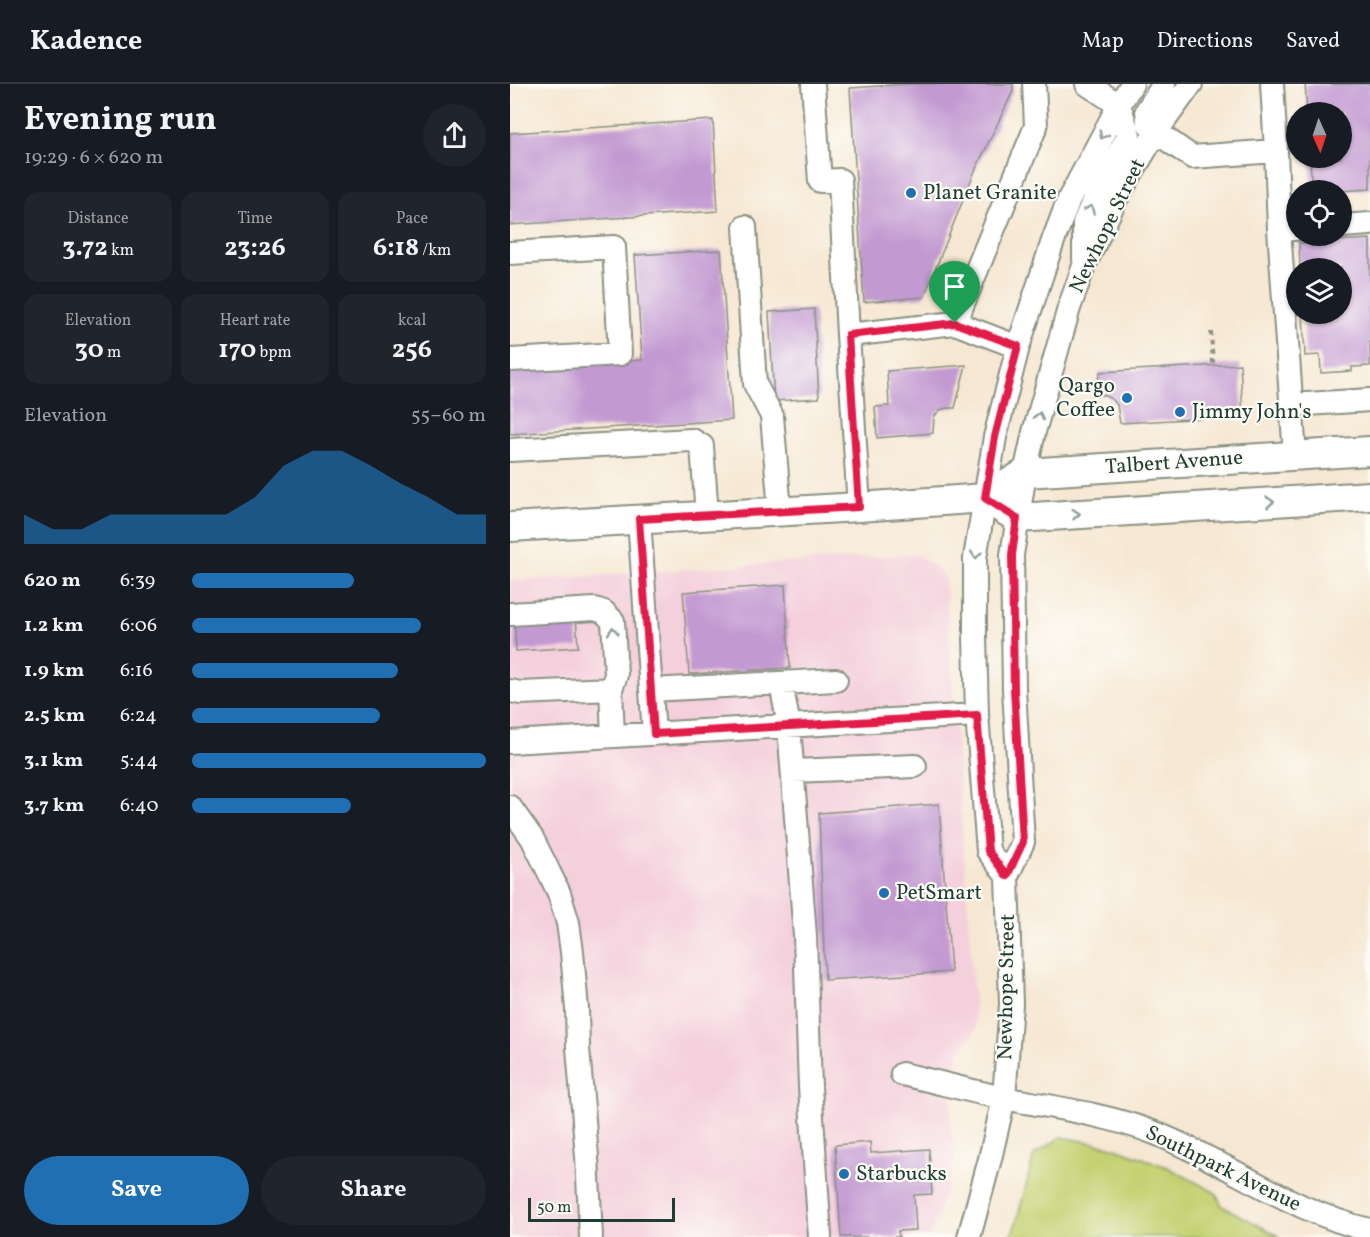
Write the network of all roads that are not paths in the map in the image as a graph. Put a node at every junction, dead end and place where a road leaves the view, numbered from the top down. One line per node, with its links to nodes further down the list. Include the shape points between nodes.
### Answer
1 (813, 84): 19 (street, via 820,180 840,180)
2 (1034, 84): 18 (street, via 1036,126)
3 (1087, 84): 8 (street)
4 (1132, 84): 8 (street, Newhope Street)
5 (1164, 84): 9 (street, via 1147,110 1148,123)
6 (1191, 84): 9 (street, Newhope Street)
7 (1272, 84): 10 (street)
8 (1119, 105): 17 (street, one-way to 8, via 1084,223 1128,135); 20 (street, Newhope Street, one-way to 20, via 1069,199)
9 (1156, 132): 10 (street, via 1192,157); 17 (street, Newhope Street, via 1116,199)
10 (1276, 151): 11 (street)
11 (1286, 216)
12 (1370, 225): 13 (street)
13 (1352, 226)
14 (745, 227): 31 (street, via 755,384 772,416)
15 (1288, 246): 23 (street)
16 (510, 253): 21 (street, via 614,247 620,354)
17 (1084, 266): 27 (street, Newhope Street, one-way to 17)
18 (955, 323): 19 (street); 20 (street)
19 (848, 335): 30 (street)
20 (1018, 346): 29 (street, Newhope Street, via 995,437)
21 (510, 360)
22 (1370, 400): 23 (street)
23 (1291, 405): 26 (street)
24 (510, 450): 32 (street, via 692,440 702,446)
25 (1370, 451): 26 (main road, Talbert Avenue)
26 (1295, 456): 27 (main road, Talbert Avenue)
27 (1025, 473): 29 (main road, Talbert Avenue); 33 (street, Newhope Street)
28 (1370, 496): 33 (main road, one-way to 28)
29 (985, 498): 30 (main road, Talbert Avenue); 33 (main road); 42 (street, Newhope Street, one-way to 42, via 975,558)
30 (859, 507): 31 (main road, Talbert Avenue)
31 (780, 511): 32 (main road, Talbert Avenue)
32 (707, 516): 34 (main road, Talbert Avenue)
33 (1017, 518): 50 (street, Newhope Street, via 1012,555 1014,689 1023,842)
34 (639, 519): 35 (main road, Talbert Avenue); 40 (street)
35 (510, 527)
36 (510, 614): 39 (street, one-way to 36, via 616,675 613,621 609,616 595,609)
37 (836, 680): 38 (street)
38 (782, 684): 40 (street); 43 (street)
39 (611, 689): 41 (street); 45 (street)
40 (651, 690): 44 (street)
41 (516, 692)
42 (977, 715): 43 (street); 50 (street, Newhope Street, via 988,851)
43 (789, 726): 44 (street); 48 (street)
44 (654, 734): 45 (street)
45 (613, 736): 46 (street)
46 (510, 742)
47 (915, 766): 48 (street)
48 (793, 771): 55 (street)
49 (510, 807): 54 (street, via 560,893 568,923)
50 (1007, 876): 52 (street, Newhope Street, via 1011,1005)
51 (902, 1074): 52 (street, Southpark Avenue)
52 (1004, 1098): 53 (street, Southpark Avenue, via 1102,1117 1154,1133 1310,1210); 56 (street, Newhope Street)
53 (1370, 1230)
54 (591, 1237)
55 (820, 1237)
56 (969, 1237)

